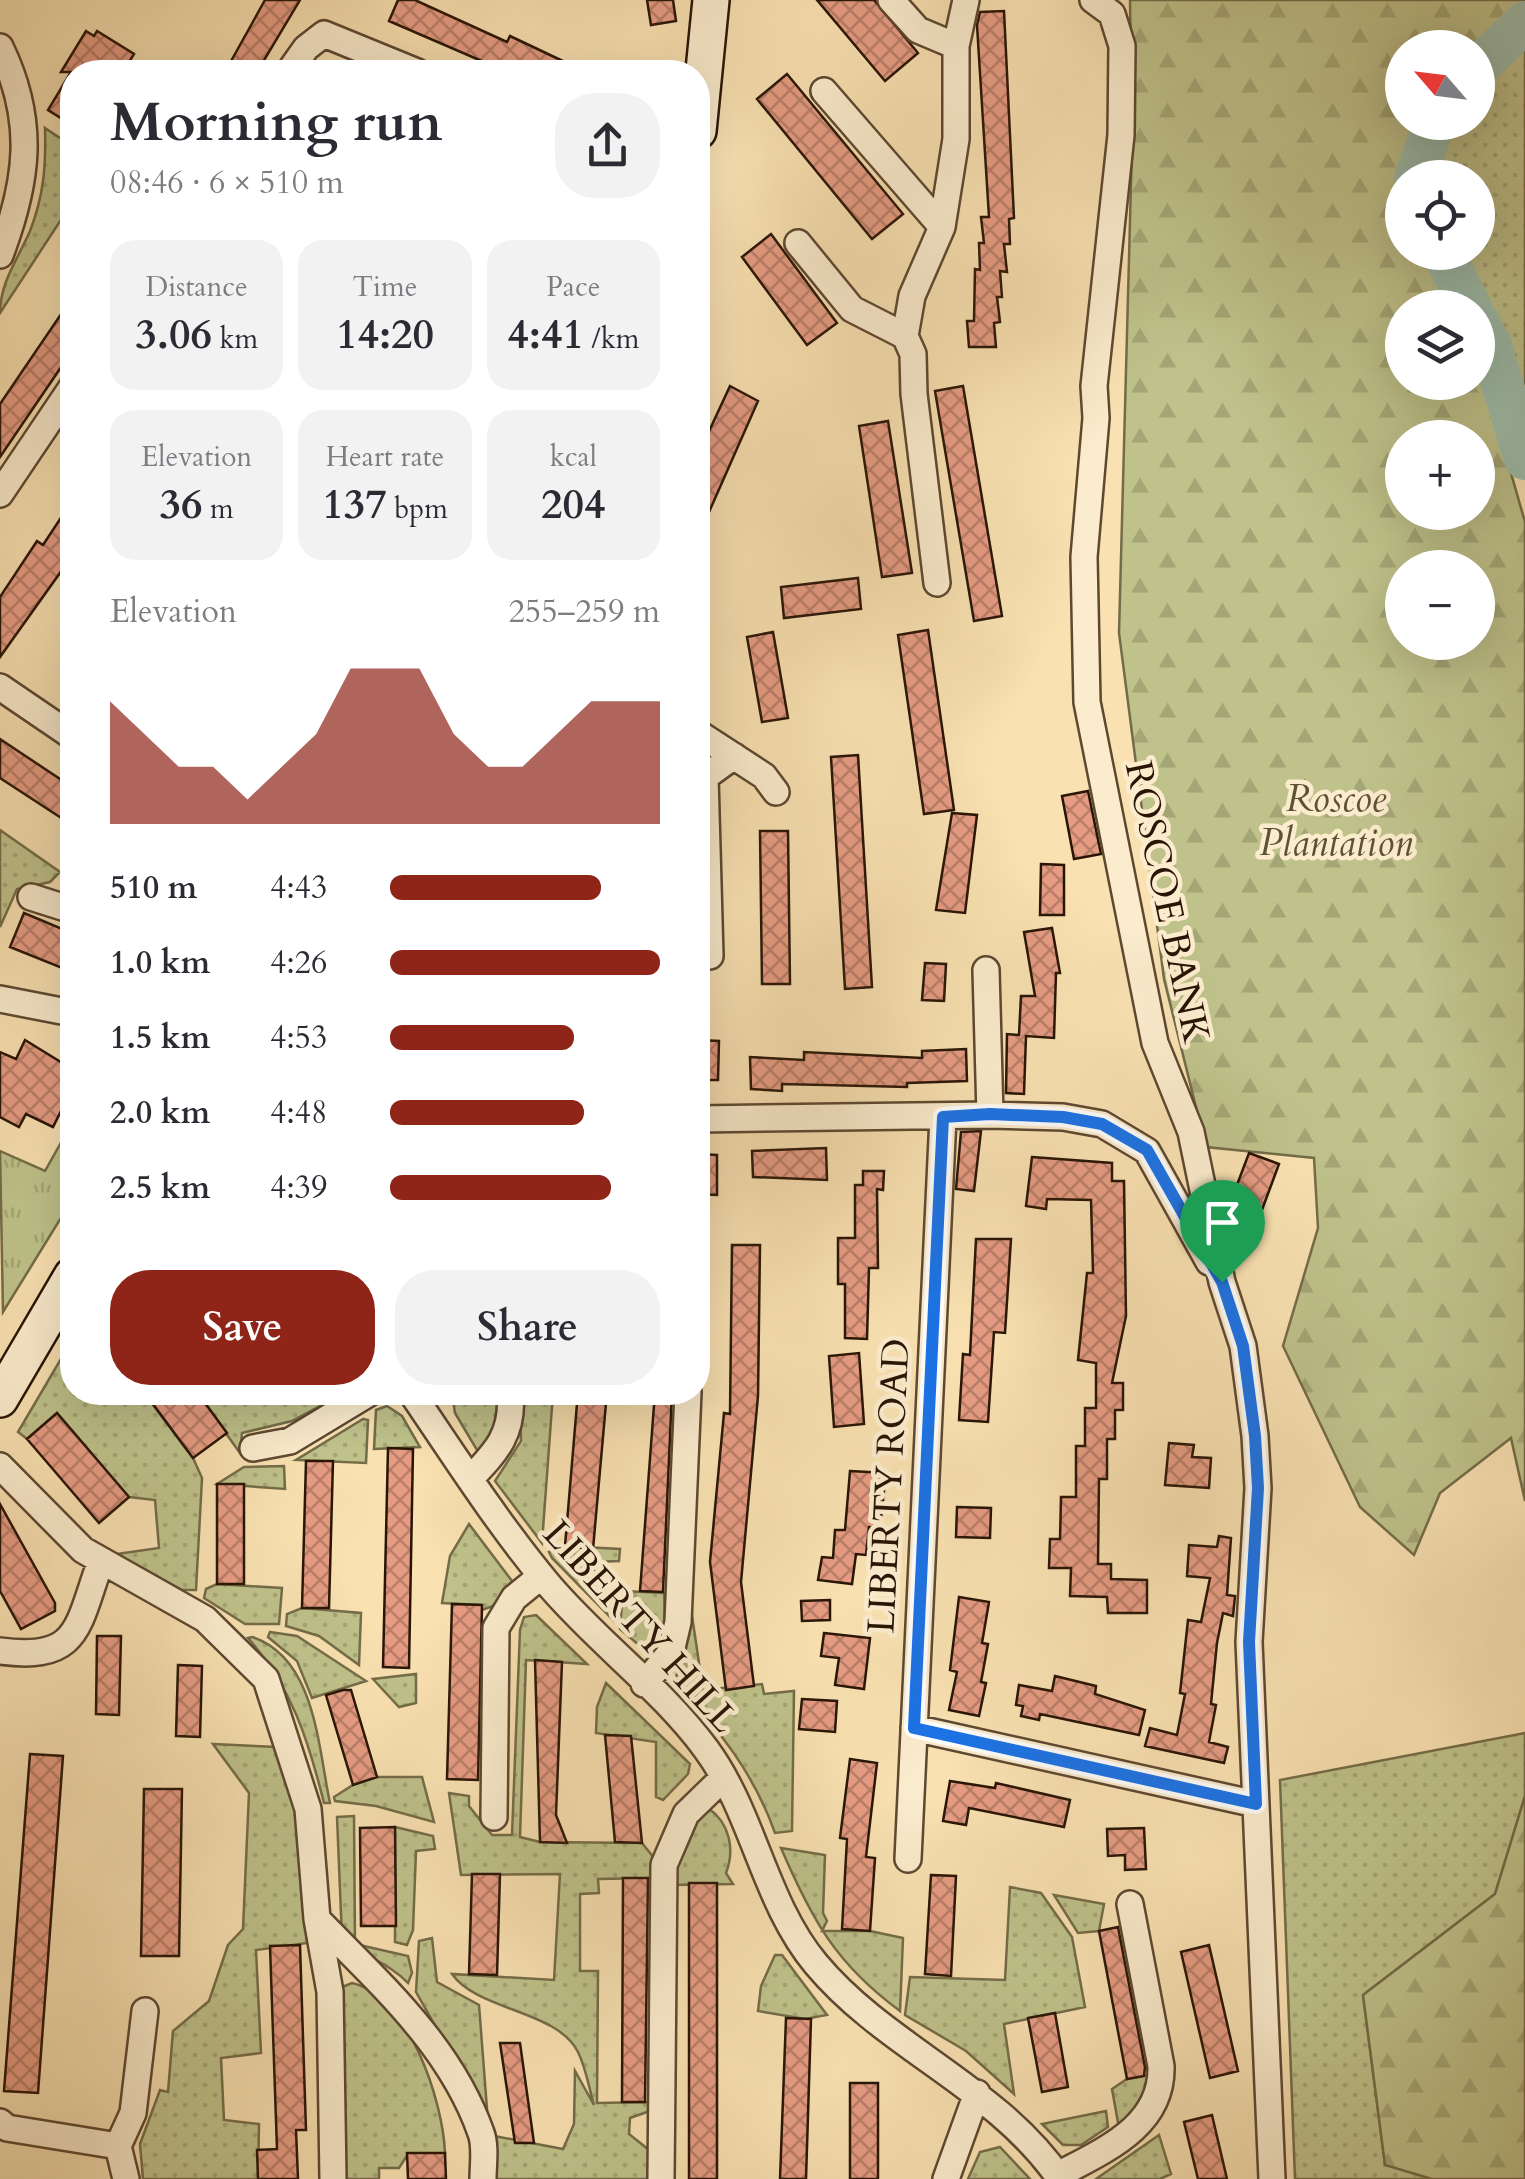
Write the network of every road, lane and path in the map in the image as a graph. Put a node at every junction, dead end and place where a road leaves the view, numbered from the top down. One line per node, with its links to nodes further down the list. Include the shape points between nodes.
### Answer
1 (710, 0): 9 (main road)
2 (892, 0): 5 (street, via 918,30)
3 (966, 0): 5 (street)
4 (1093, 0): 32 (street, ROSCOE BANK, via 1112,14 1122,46 1121,135 1097,350 1084,557 1088,702 1155,1043 1191,1132)
5 (956, 46): 11 (street, via 956,139)
6 (0, 47): 13 (street, via 17,93 25,170)
7 (298, 60): 8 (street, via 324,34)
8 (388, 60)
9 (705, 60)
10 (824, 91): 11 (street)
11 (942, 226): 14 (street, via 912,296)
12 (798, 243): 14 (street, via 852,309)
13 (0, 255)
14 (905, 336): 17 (street, via 913,354)
15 (60, 405): 16 (street)
16 (0, 494)
17 (936, 582)
18 (0, 687): 19 (street)
19 (60, 728)
20 (710, 741): 21 (street)
21 (734, 756): 22 (street); 23 (street)
22 (710, 773)
23 (776, 792)
24 (31, 897): 25 (street)
25 (60, 906)
26 (986, 970): 29 (street)
27 (0, 999): 28 (street)
28 (60, 1011)
29 (990, 1114): 30 (street); 32 (street, via 1102,1124 1147,1150)
30 (943, 1117): 31 (street); 46 (street, LIBERTY ROAD)
31 (710, 1119)
32 (1222, 1282): 48 (street, ROSCOE BANK, via 1243,1346 1255,1436 1249,1642)
33 (60, 1296): 34 (main road)
34 (0, 1399)
35 (349, 1405): 39 (street, via 290,1440)
36 (420, 1405): 41 (street, LIBERTY HILL)
37 (511, 1405): 41 (street, via 504,1443)
38 (687, 1405): 45 (street, via 678,1622 670,1652)
39 (254, 1448)
40 (0, 1466): 42 (street)
41 (470, 1479): 43 (street, LIBERTY HILL)
42 (101, 1561): 44 (street, via 67,1642 44,1654); 52 (street, via 205,1619 266,1679 302,1784)
43 (542, 1576): 45 (street, LIBERTY HILL); 49 (street, via 514,1598 496,1628)
44 (0, 1651)
45 (644, 1684): 47 (street, LIBERTY HILL, via 693,1733)
46 (914, 1728): 48 (street); 50 (street, LIBERTY ROAD)
47 (723, 1778): 54 (street, LIBERTY HILL, via 787,1923 814,1962); 61 (street, via 686,1814 664,1864)
48 (1256, 1804): 63 (street, ROSCOE BANK)
49 (494, 1817)
50 (908, 1859)
51 (1130, 1904): 57 (street, via 1162,2091 1118,2142)
52 (317, 1920): 59 (street, via 330,1992); 60 (street, via 420,2023 444,2059 482,2136)
53 (145, 2011): 56 (street, via 133,2113)
54 (977, 2094): 57 (street, LIBERTY HILL); 62 (street)
55 (2, 2128): 56 (street)
56 (118, 2146): 58 (street)
57 (1059, 2177)
58 (126, 2179)
59 (333, 2179)
60 (484, 2179)
61 (661, 2179)
62 (946, 2179)
63 (1272, 2179)

